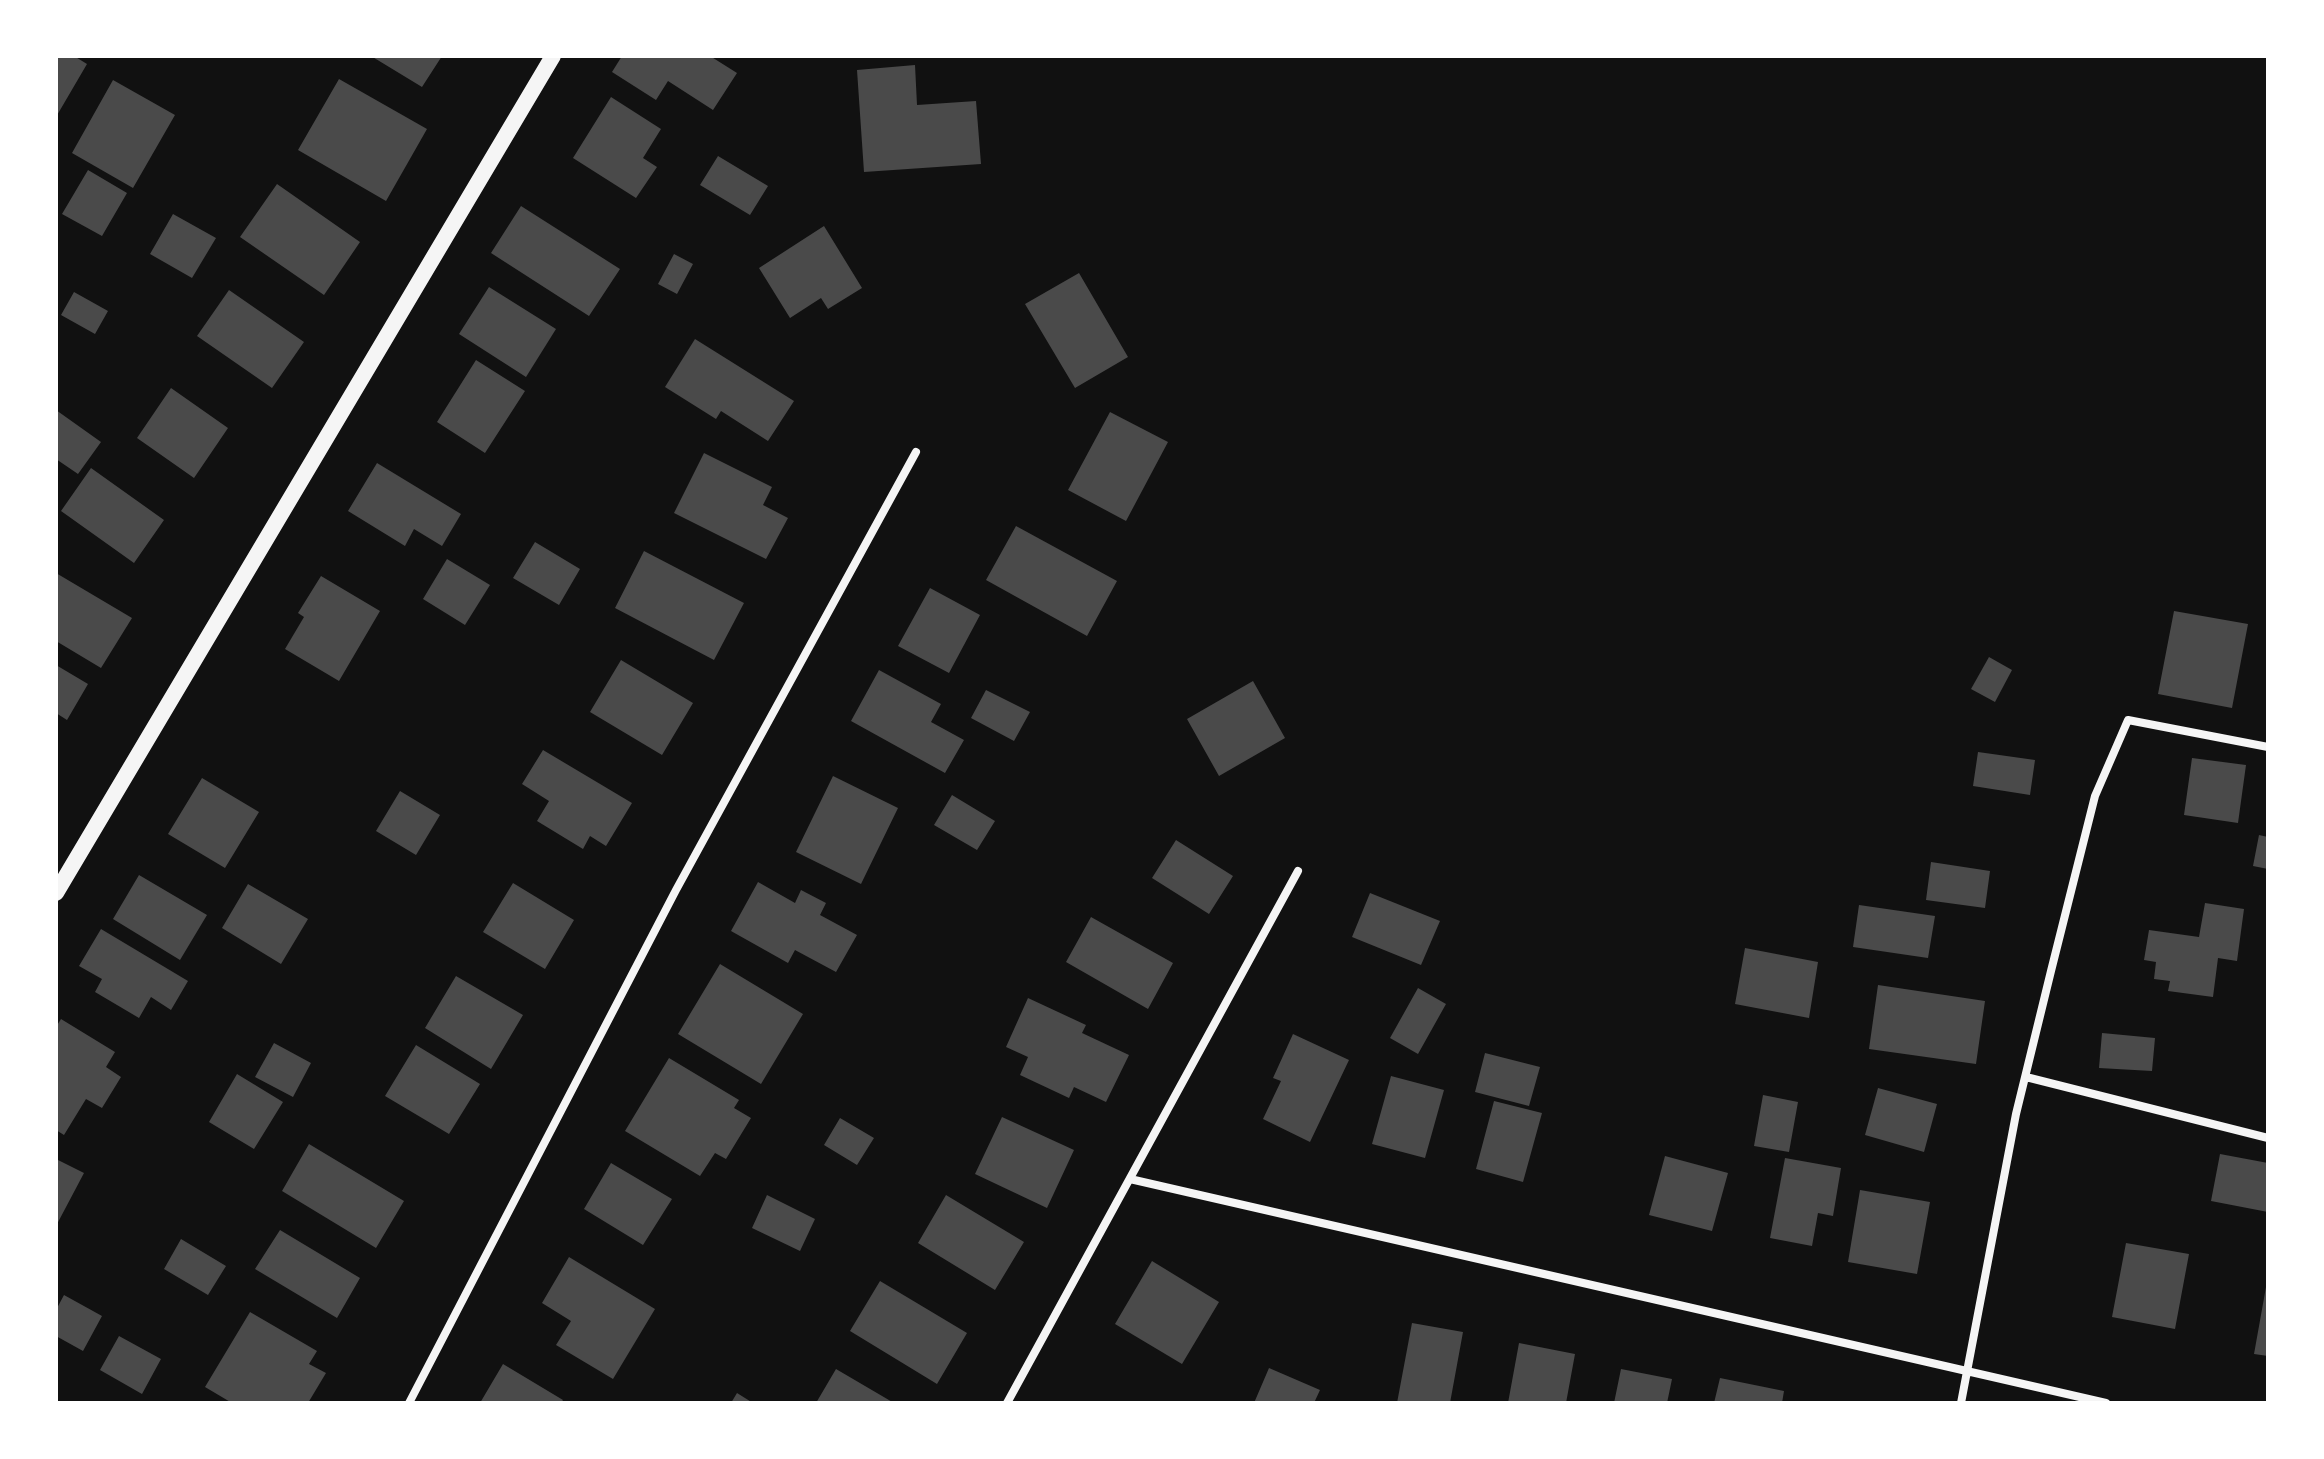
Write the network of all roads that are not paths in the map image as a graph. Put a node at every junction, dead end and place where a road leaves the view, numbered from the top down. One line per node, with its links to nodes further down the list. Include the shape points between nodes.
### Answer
1 (553, 56): 5 (main road)
2 (916, 452): 10 (street, via 676,890)
3 (2268, 747): 6 (street, via 2128,720 2095,796)
4 (1298, 871): 8 (street)
5 (56, 893)
6 (2026, 1077): 7 (street); 9 (street)
7 (2268, 1138)
8 (1130, 1179): 9 (street); 11 (street)
9 (1967, 1372): 12 (street); 13 (street)
10 (409, 1403)
11 (1007, 1403)
12 (1961, 1403)
13 (2106, 1403)

